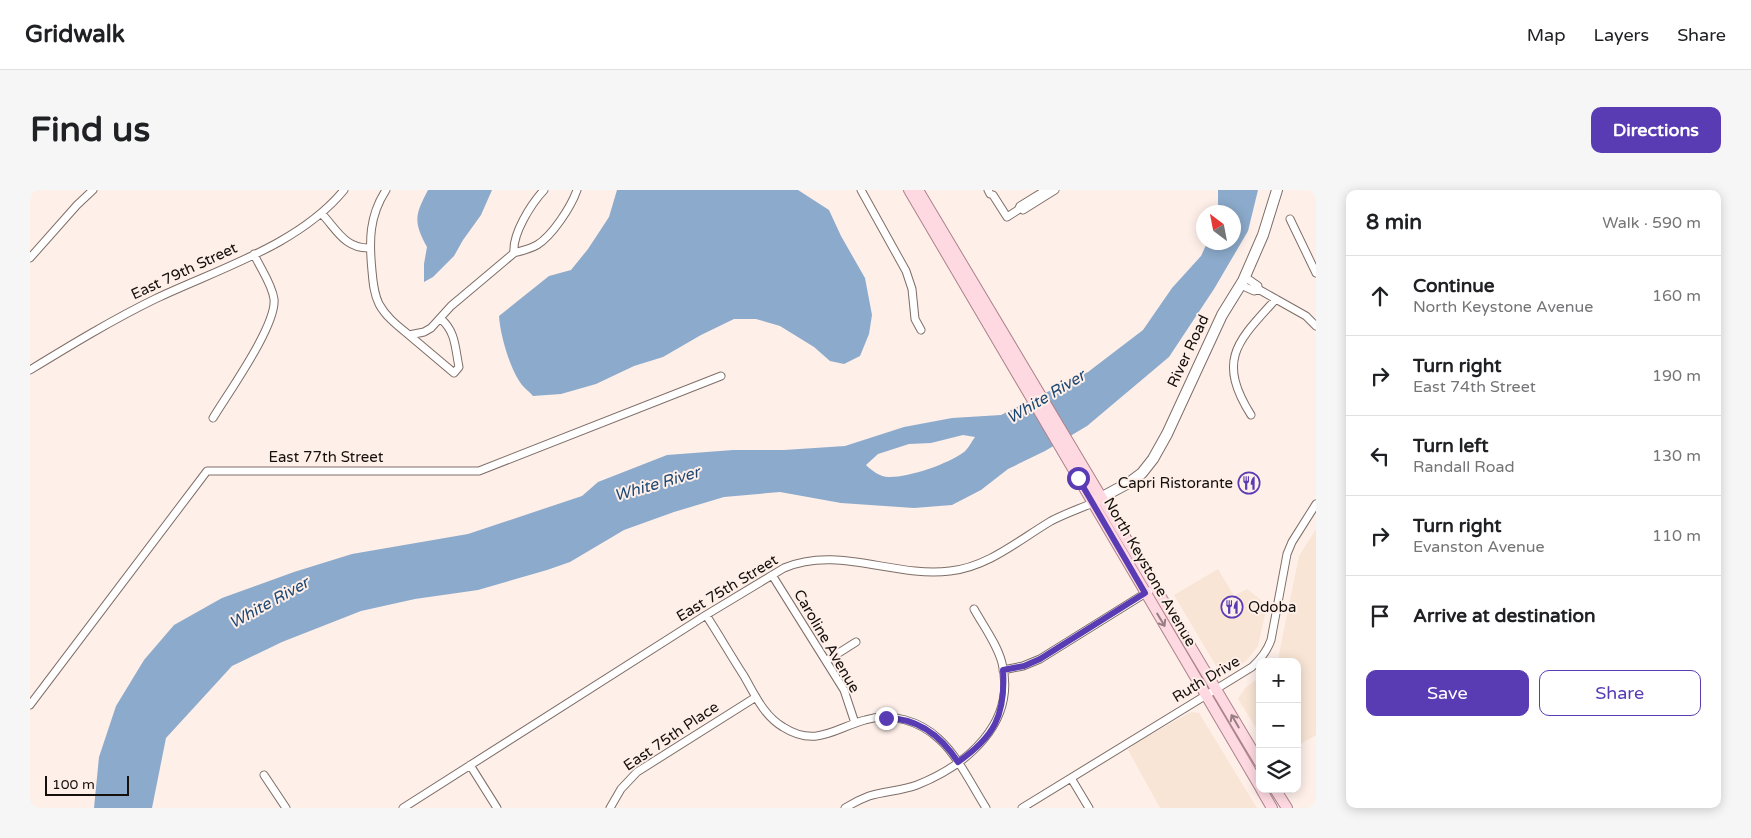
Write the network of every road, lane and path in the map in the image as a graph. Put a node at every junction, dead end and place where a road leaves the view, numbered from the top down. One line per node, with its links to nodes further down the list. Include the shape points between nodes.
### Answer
1 (344, 190): 14 (street, East 79th Street)
2 (386, 190): 16 (street, via 372,220)
3 (544, 190): 17 (street, via 518,231 513,244)
4 (577, 190): 17 (street, via 545,239)
5 (861, 190): 26 (street, via 908,276 915,319)
6 (909, 190): 24 (main road, North Keystone Avenue)
7 (918, 190): 24 (main road, North Keystone Avenue)
8 (1046, 190): 13 (street)
9 (1055, 190): 13 (street)
10 (1277, 190): 21 (street, River Road)
11 (91, 191): 19 (street)
12 (992, 192): 13 (street, via 1008,217)
13 (1018, 210)
14 (322, 214): 16 (street, via 349,244); 18 (street, East 79th Street)
15 (1290, 219): 20 (street)
16 (370, 248): 27 (street, via 375,296 386,315)
17 (514, 253): 23 (street, via 451,306)
18 (254, 254): 28 (street, East 79th Street, via 138,307); 31 (street, via 272,293 273,310 256,349)
19 (30, 258)
20 (1316, 273)
21 (1243, 281): 22 (street, via 1254,292 1258,290); 32 (street, River Road, via 1222,314 1153,460 1135,479)
22 (1276, 299): 25 (street, via 1306,316); 30 (street, via 1243,336 1234,358 1235,384)
23 (441, 319): 27 (street, via 428,330); 27 (street, via 454,338 459,367 454,373)
24 (993, 325): 32 (main road, North Keystone Avenue)
25 (1316, 326)
26 (921, 330)
27 (409, 335)
28 (30, 370)
29 (721, 376): 45 (street, East 77th Street, via 479,471 207,471)
30 (1251, 414)
31 (214, 418)
32 (1097, 500): 34 (street, East 75th Street, via 1052,521 979,564 963,569 926,572 824,559 797,563); 35 (main road, North Keystone Avenue); 36 (main road, North Keystone Avenue)
33 (1316, 504): 42 (street, Ruth Drive, via 1289,548 1272,634 1264,655 1252,667)
34 (772, 575): 38 (street, East 75th Street); 40 (street, Caroline Avenue)
35 (1156, 586): 36 (street); 42 (main road, North Keystone Avenue)
36 (1145, 593): 41 (street, via 1040,659); 43 (main road, North Keystone Avenue, one-way to 43)
37 (974, 609): 41 (street, via 994,643)
38 (706, 615): 44 (street); 49 (street, East 75th Street)
39 (856, 642): 40 (street)
40 (826, 662): 46 (street, Caroline Avenue, via 844,690)
41 (1003, 670): 48 (street, via 1003,702 995,724 978,747)
42 (1216, 688): 43 (street, Ruth Drive); 47 (main road, North Keystone Avenue, one-way to 42)
43 (1205, 695): 51 (street, Ruth Drive); 52 (main road, North Keystone Avenue)
44 (756, 697): 46 (street, via 772,719 798,734 821,736); 58 (street, East 75th Place, via 637,772 621,789)
45 (30, 705)
46 (855, 723): 48 (street, via 888,717 914,723 940,739)
47 (1256, 756)
48 (958, 762): 59 (street, via 922,783 868,796); 60 (street)
49 (470, 765): 56 (street, East 75th Street); 57 (street)
50 (264, 775): 55 (street)
51 (1071, 778): 61 (street, Ruth Drive); 62 (street)
52 (1256, 781)
53 (1263, 793): 63 (main road, North Keystone Avenue)
54 (1278, 793): 64 (main road)
55 (286, 808)
56 (403, 808)
57 (497, 808)
58 (610, 808)
59 (845, 808)
60 (986, 808)
61 (1022, 808)
62 (1089, 808)
63 (1272, 808)
64 (1287, 808)

